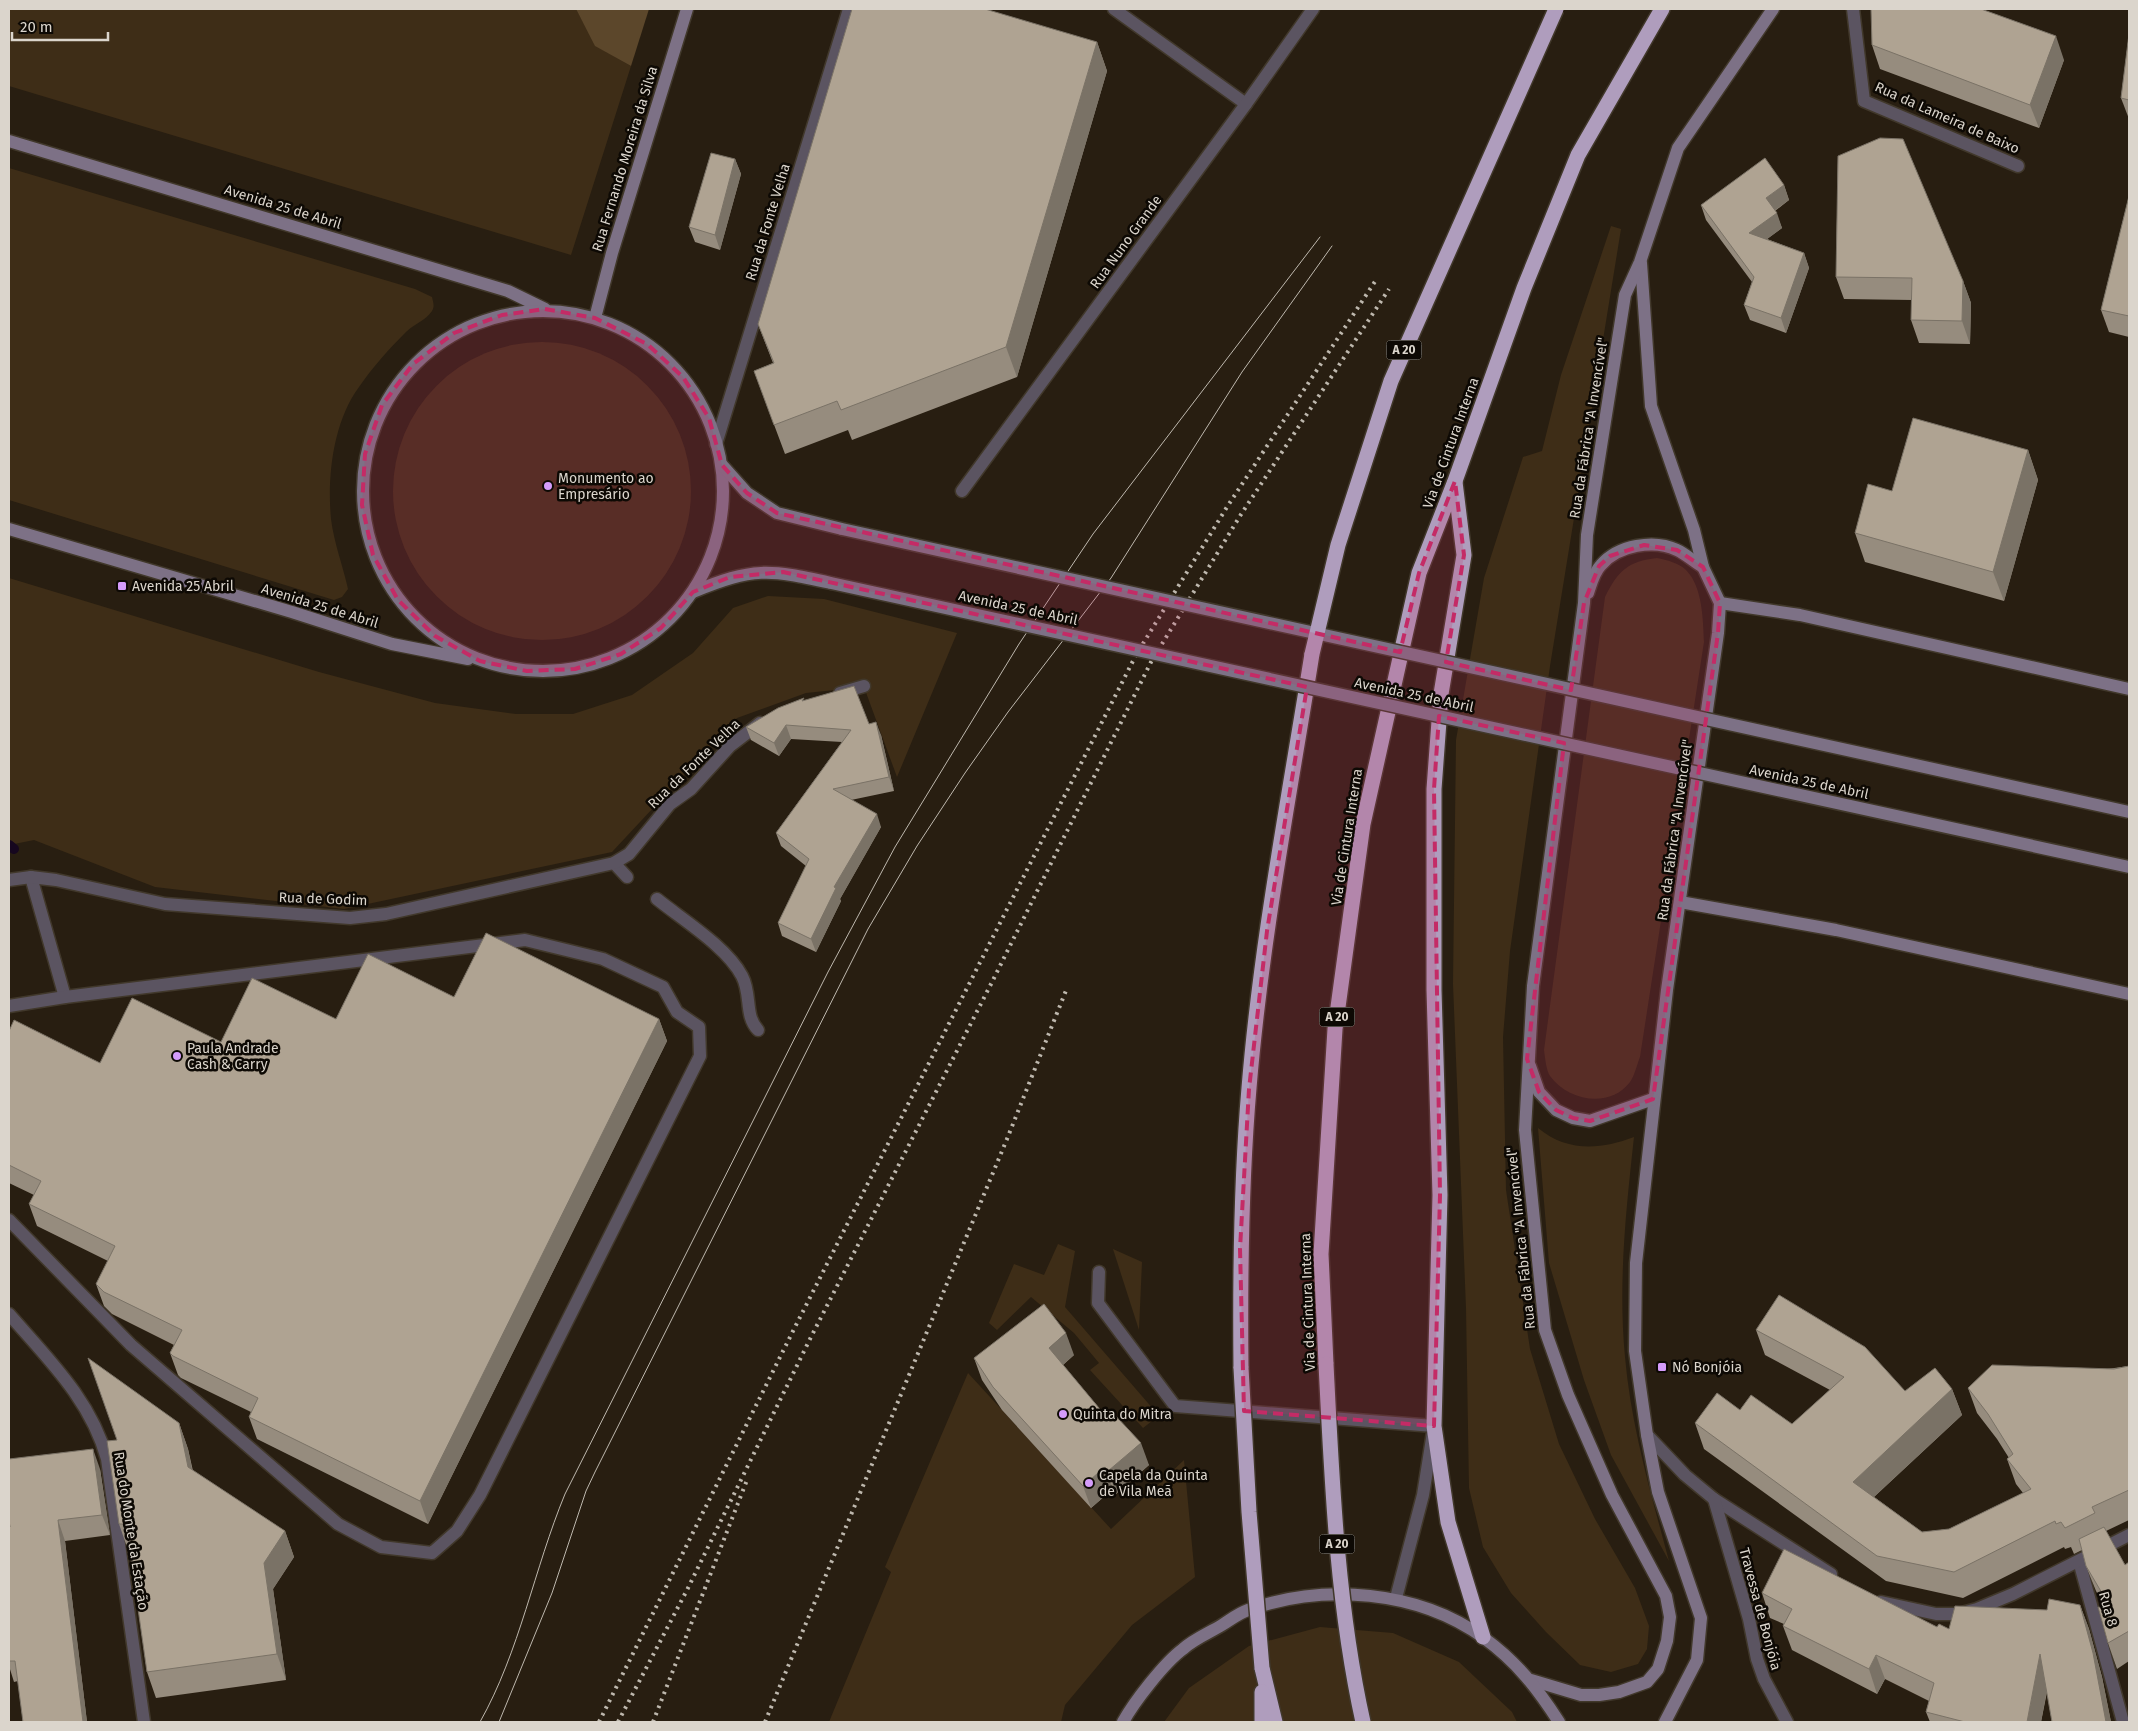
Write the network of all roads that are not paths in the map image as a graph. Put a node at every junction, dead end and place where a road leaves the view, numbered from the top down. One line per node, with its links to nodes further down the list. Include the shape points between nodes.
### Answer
1 (687, 9): 14 (main road, Rua Fernando Moreira da Silva)
2 (849, 9): 15 (street, Rua da Fonte Velha)
3 (1114, 9): 9 (street)
4 (1313, 9): 9 (street, Rua Nuno Grande)
5 (1556, 9): 55 (highway, A 20, bridge, via 1391,381 1338,545 1312,654 1267,931 1249,1089 1240,1249 1241,1368)
6 (1662, 9): 17 (highway, Via de Cintura Interna / A 20, via 1578,154 1524,288)
7 (1773, 9): 12 (main road, Rua da Fábrica "A Invencível", via 1678,148)
8 (1853, 9): 11 (street, Rua da Lameira de Baixo, via 1864,101)
9 (1246, 104): 18 (street, Rua Nuno Grande)
10 (9, 141): 13 (main road, Avenida 25 de Abril, via 498,288)
11 (2018, 166)
12 (1640, 262): 20 (main road, Rua da Fábrica "A Invencível", via 1651,406 1694,530); 22 (main road, Rua da Fábrica "A Invencível", via 1625,296 1587,536)
13 (546, 309): 14 (main road); 24 (main road, via 502,315 454,333 413,364 382,406 365,454 362,505 377,563 398,600 435,636)
14 (595, 318): 15 (main road, via 647,344 683,377 708,418)
15 (716, 444): 16 (main road)
16 (722, 465): 21 (main road, via 723,510 713,553); 29 (main road, bridge, via 747,493 777,513)
17 (1455, 481): 46 (highway, via 1464,554 1441,694 1434,789 1434,990 1440,1195); 61 (highway, Via de Cintura Interna / A 20, bridge, via 1420,572 1395,675 1363,824 1335,1029 1321,1254 1333,1516)
18 (962, 491)
19 (9, 529): 24 (main road, Avenida 25 de Abril, via 392,644)
20 (1703, 568): 22 (main road, Rua da Fábrica "A Invencível", via 1677,550 1662,545 1628,548 1610,556 1599,566); 23 (main road, Rua da Fábrica "A Invencível")
21 (693, 592): 24 (main road, Avenida 25 de Abril, via 661,628 621,654 575,669 527,671); 31 (main road, Avenida 25 de Abril, bridge, via 730,577 754,572 783,572)
22 (1584, 603): 41 (main road, Rua da Fábrica "A Invencível", via 1550,840)
23 (1720, 603): 26 (main road, via 1800,616); 36 (main road, Rua da Fábrica "A Invencível")
24 (480, 661)
25 (864, 686): 27 (street)
26 (2129, 689)
27 (831, 695)
28 (774, 715): 30 (street, Rua da Fonte Velha, via 744,735 691,789 670,804 629,854)
29 (2129, 812)
30 (614, 863): 32 (street, Rua de Godim, via 386,914 350,918 164,904); 33 (street)
31 (2129, 867)
32 (30, 877): 34 (street, Rua de Godim); 38 (street)
33 (627, 877)
34 (9, 880)
35 (657, 899): 40 (street, via 727,955 743,977 750,1022)
36 (1680, 902): 37 (main road, via 1836,930); 42 (main road, Rua da Fábrica "A Invencível")
37 (2129, 994)
38 (65, 997): 39 (street); 43 (street, via 525,940 603,959 663,987 677,1012 699,1027 700,1056 480,1494 457,1532 432,1553 381,1547 338,1524 131,1344)
39 (9, 1006)
40 (758, 1030)
41 (1527, 1059): 42 (main road, Rua da Fábrica "A Invencível", via 1540,1092 1556,1110 1573,1118 1590,1121); 56 (main road, Rua da Fábrica "A Invencível", via 1525,1130 1545,1330 1568,1395 1612,1495 1666,1596 1670,1617 1658,1669 1647,1682 1619,1692 1581,1695)
42 (1653, 1099): 47 (main road, Rua da Fábrica "A Invencível", via 1634,1308 1634,1351)
43 (9, 1220)
44 (1100, 1272): 46 (street, via 1098,1303 1175,1406)
45 (9, 1314): 57 (street, Rua do Monte da Estação, via 70,1384 85,1405 102,1442)
46 (1434, 1426): 53 (street, via 1424,1495); 54 (highway, via 1448,1522)
47 (1647, 1435): 48 (street, via 1685,1475); 63 (main road, Rua da Fábrica "A Invencível", via 1658,1492 1702,1618 1697,1660)
48 (1714, 1499): 51 (street); 64 (street, Travessa de Bonjóia, via 1749,1619 1757,1659)
49 (2129, 1535): 50 (street)
50 (2079, 1561): 52 (street, via 2013,1594 1958,1614 1914,1611); 65 (street, Rua 8)
51 (1840, 1580)
52 (1867, 1596)
53 (1396, 1598): 54 (main road, via 1441,1613); 58 (main road, via 1320,1593 1247,1610 1182,1649 1133,1705)
54 (1482, 1637): 56 (main road)
55 (1262, 1668): 59 (highway); 60 (highway, A 20)
56 (1531, 1680): 62 (main road)
57 (144, 1722)
58 (1123, 1722)
59 (1262, 1722)
60 (1275, 1722)
61 (1363, 1722)
62 (1559, 1722)
63 (1665, 1722)
64 (1787, 1722)
65 (2123, 1722)

